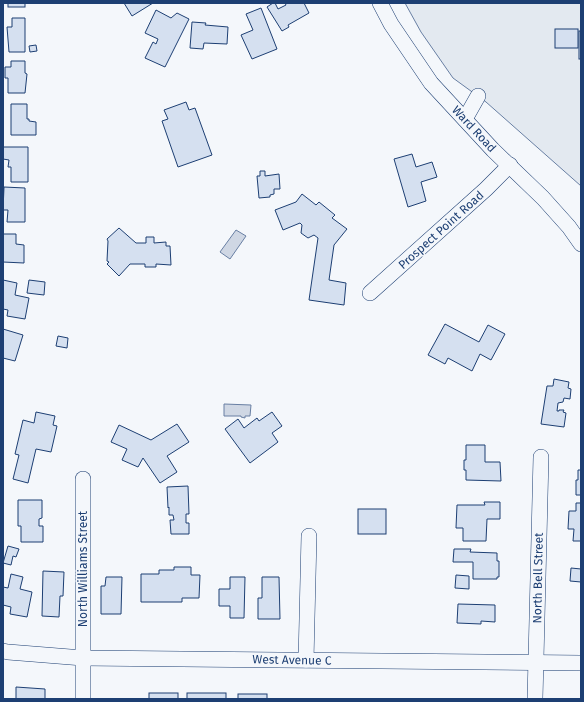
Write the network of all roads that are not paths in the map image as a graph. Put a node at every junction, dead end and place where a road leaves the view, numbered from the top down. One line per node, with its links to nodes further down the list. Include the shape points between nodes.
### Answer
1 (380, 3): 3 (street, Ward Road, via 391,24 431,83)
2 (478, 96): 3 (street)
3 (465, 119): 4 (street, Ward Road)
4 (510, 165): 5 (street, Ward Road); 6 (street, Prospect Point Road)
5 (581, 244)
6 (370, 293)
7 (541, 457): 13 (street, North Bell Street)
8 (83, 479): 11 (street, North Williams Street)
9 (309, 536): 12 (street)
10 (3, 650): 11 (street, West Avenue C)
11 (83, 658): 12 (street, West Avenue C); 15 (street, North Williams Street)
12 (306, 660): 13 (street, West Avenue C)
13 (536, 662): 14 (street, West Avenue C); 16 (street, North Bell Street)
14 (581, 663)
15 (83, 699)
16 (535, 699)

